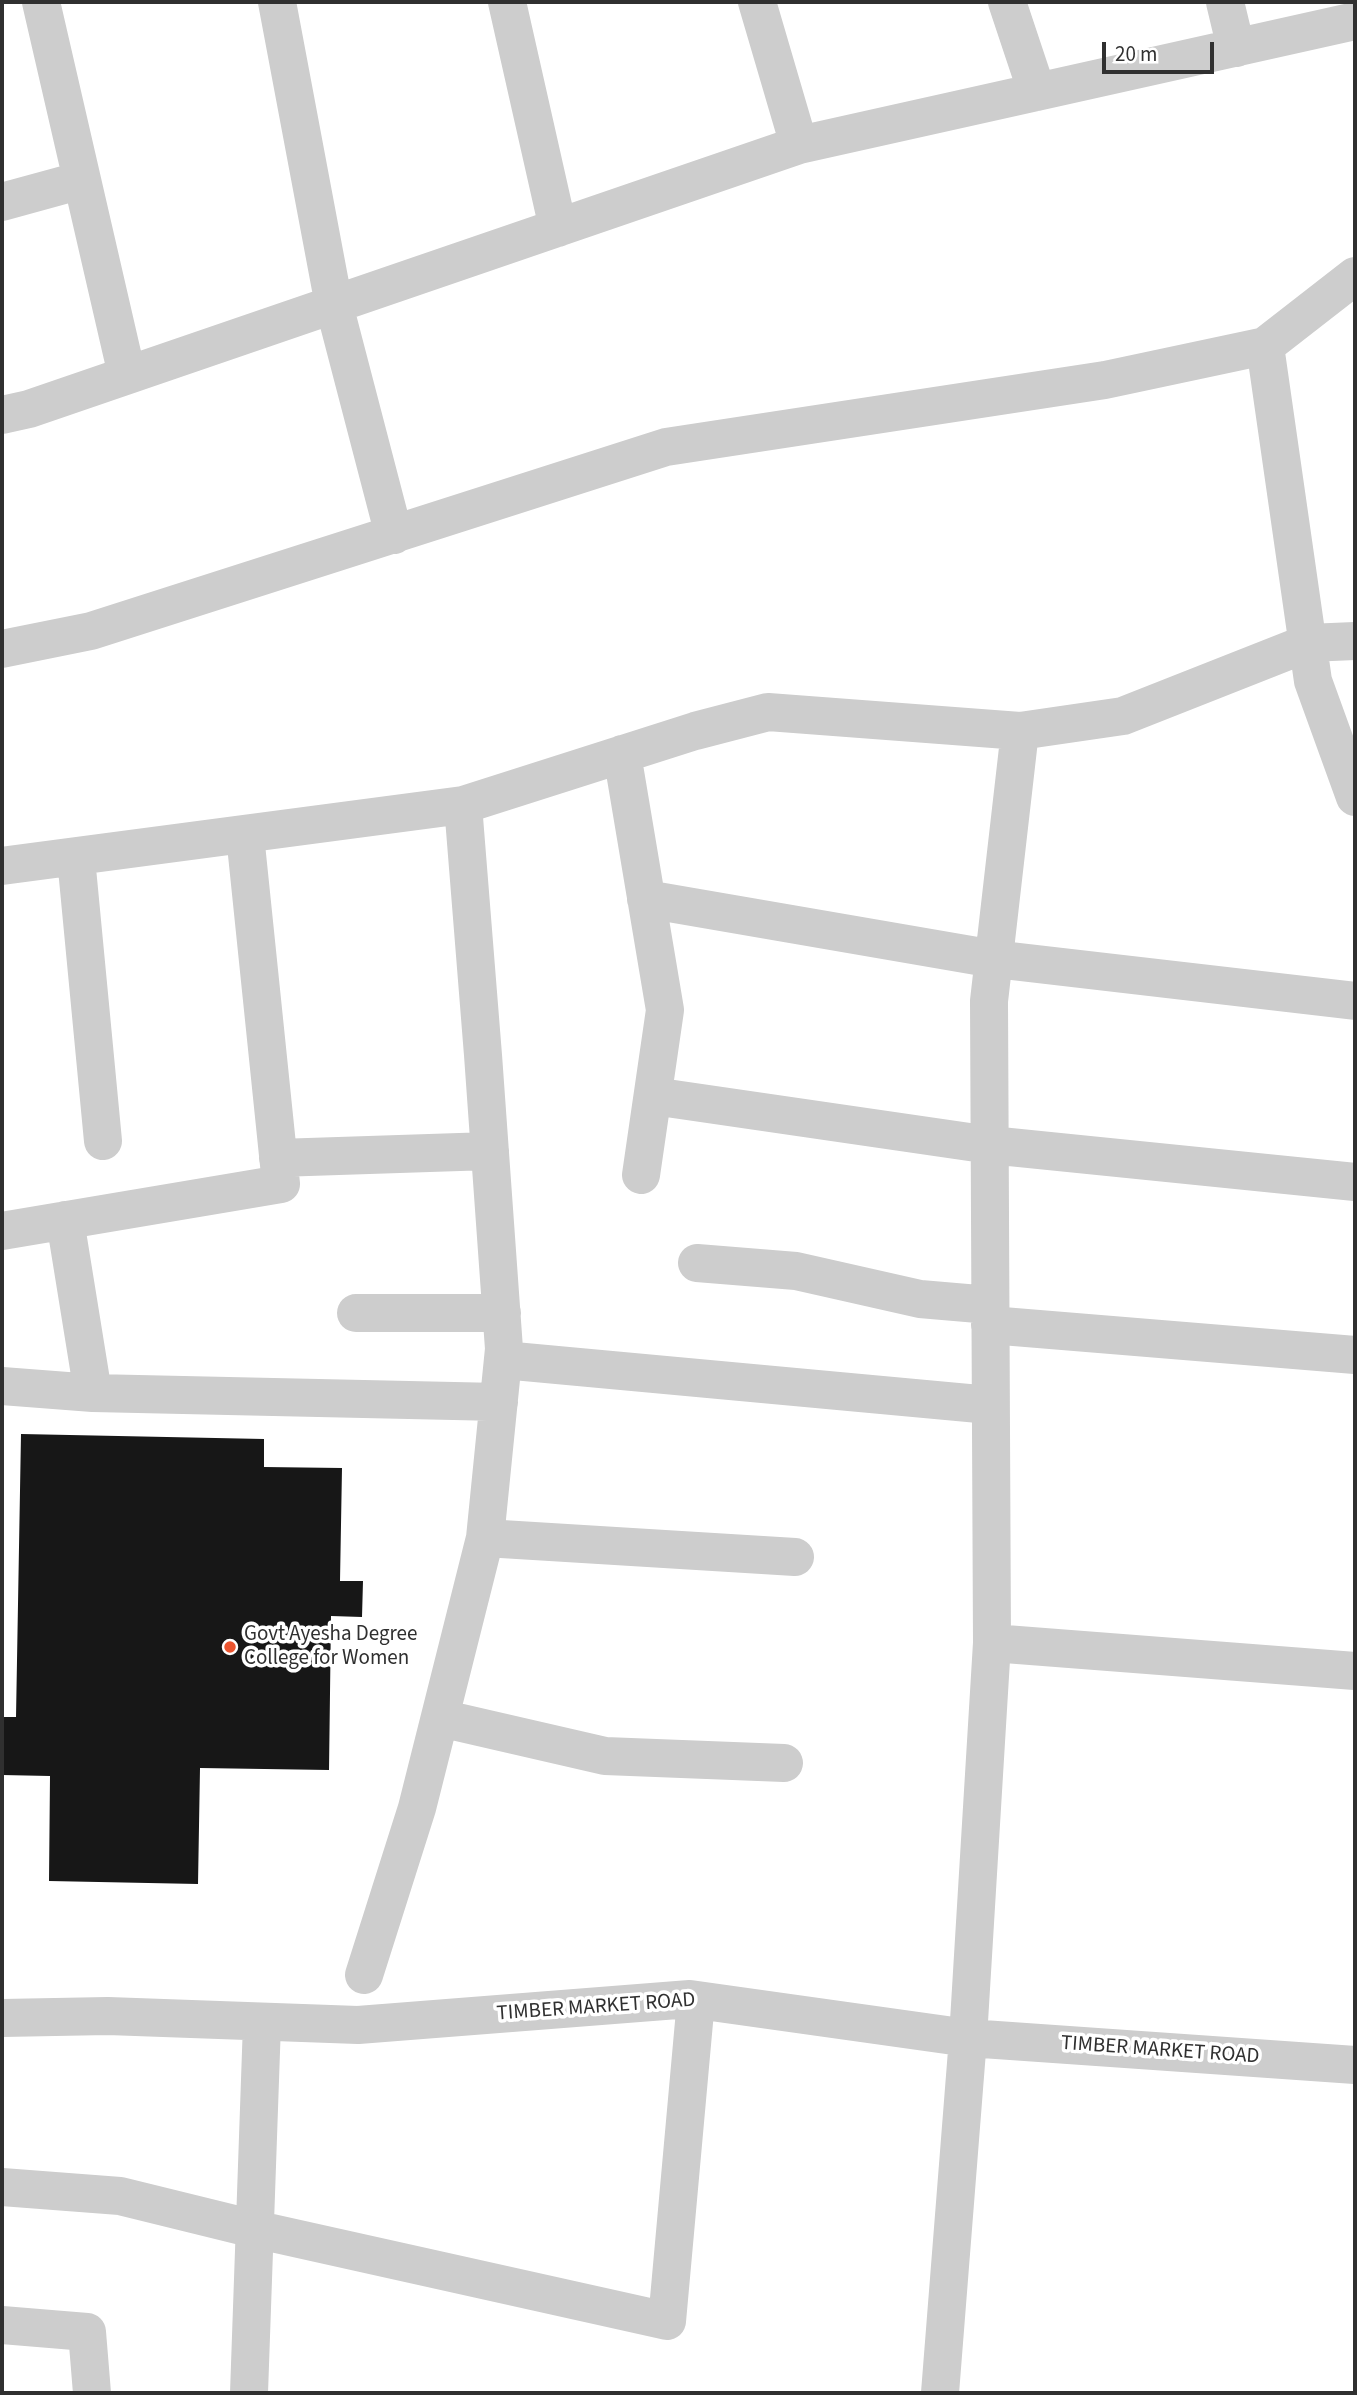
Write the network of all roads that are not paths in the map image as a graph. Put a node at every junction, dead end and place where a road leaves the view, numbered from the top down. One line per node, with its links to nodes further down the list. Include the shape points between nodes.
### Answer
1 (41, 2): 11 (street)
2 (277, 2): 15 (street)
3 (508, 2): 13 (street)
4 (757, 2): 10 (street)
5 (1007, 2): 9 (street)
6 (1225, 2): 8 (street)
7 (1355, 21): 8 (street)
8 (1236, 48): 9 (street)
9 (1037, 92): 10 (street)
10 (799, 145): 13 (street)
11 (82, 180): 12 (street); 17 (street)
12 (2, 202)
13 (558, 228): 15 (street)
14 (1355, 276): 16 (street)
15 (334, 304): 17 (street); 19 (street)
16 (1265, 346): 19 (street, via 1105,380 666,447); 21 (street)
17 (127, 376): 18 (street)
18 (2, 415)
19 (394, 535): 22 (street, via 91,631)
20 (1355, 640): 21 (street)
21 (1308, 643): 23 (street, via 1123,716); 25 (street, via 1313,681)
22 (2, 649)
23 (1020, 732): 24 (street, via 768,712); 31 (street)
24 (622, 754): 26 (street); 30 (street)
25 (1355, 797)
26 (463, 805): 27 (street); 36 (street)
27 (245, 835): 28 (street); 37 (street)
28 (76, 858): 29 (street); 34 (street)
29 (2, 866)
30 (646, 899): 31 (street); 33 (street, via 665,1010)
31 (994, 959): 32 (street); 35 (street, via 989,1001)
32 (1355, 1001)
33 (653, 1096): 35 (street); 38 (street)
34 (103, 1142)
35 (990, 1145): 39 (street); 45 (street)
36 (490, 1151): 37 (street); 44 (street)
37 (278, 1158): 40 (street, via 281,1184)
38 (641, 1175)
39 (1355, 1182)
40 (65, 1220): 41 (street); 49 (street)
41 (2, 1231)
42 (697, 1263): 45 (street, via 796,1271)
43 (356, 1313): 44 (street)
44 (502, 1313): 47 (street)
45 (990, 1315): 46 (street); 51 (street)
46 (1355, 1354)
47 (503, 1360): 50 (street); 51 (street)
48 (2, 1386): 49 (street)
49 (93, 1393): 50 (street)
50 (499, 1402): 52 (street)
51 (990, 1405): 54 (street)
52 (485, 1538): 53 (street); 56 (street)
53 (795, 1557)
54 (992, 1643): 55 (street); 62 (street)
55 (1355, 1671)
56 (440, 1718): 57 (street, via 605,1756); 58 (street, via 417,1808)
57 (784, 1763)
58 (363, 1975)
59 (696, 2000): 61 (street, TIMBER MARKET ROAD, via 359,2025); 62 (street, TIMBER MARKET ROAD); 65 (street, via 667,2321)
60 (2, 2018): 61 (street, TIMBER MARKET ROAD, via 108,2016)
61 (262, 2023): 65 (street)
62 (968, 2038): 63 (street, TIMBER MARKET ROAD); 69 (street)
63 (1355, 2065)
64 (2, 2187): 65 (street, via 120,2196)
65 (254, 2229): 68 (street)
66 (2, 2325): 67 (street, via 87,2332)
67 (92, 2393)
68 (249, 2393)
69 (940, 2393)

